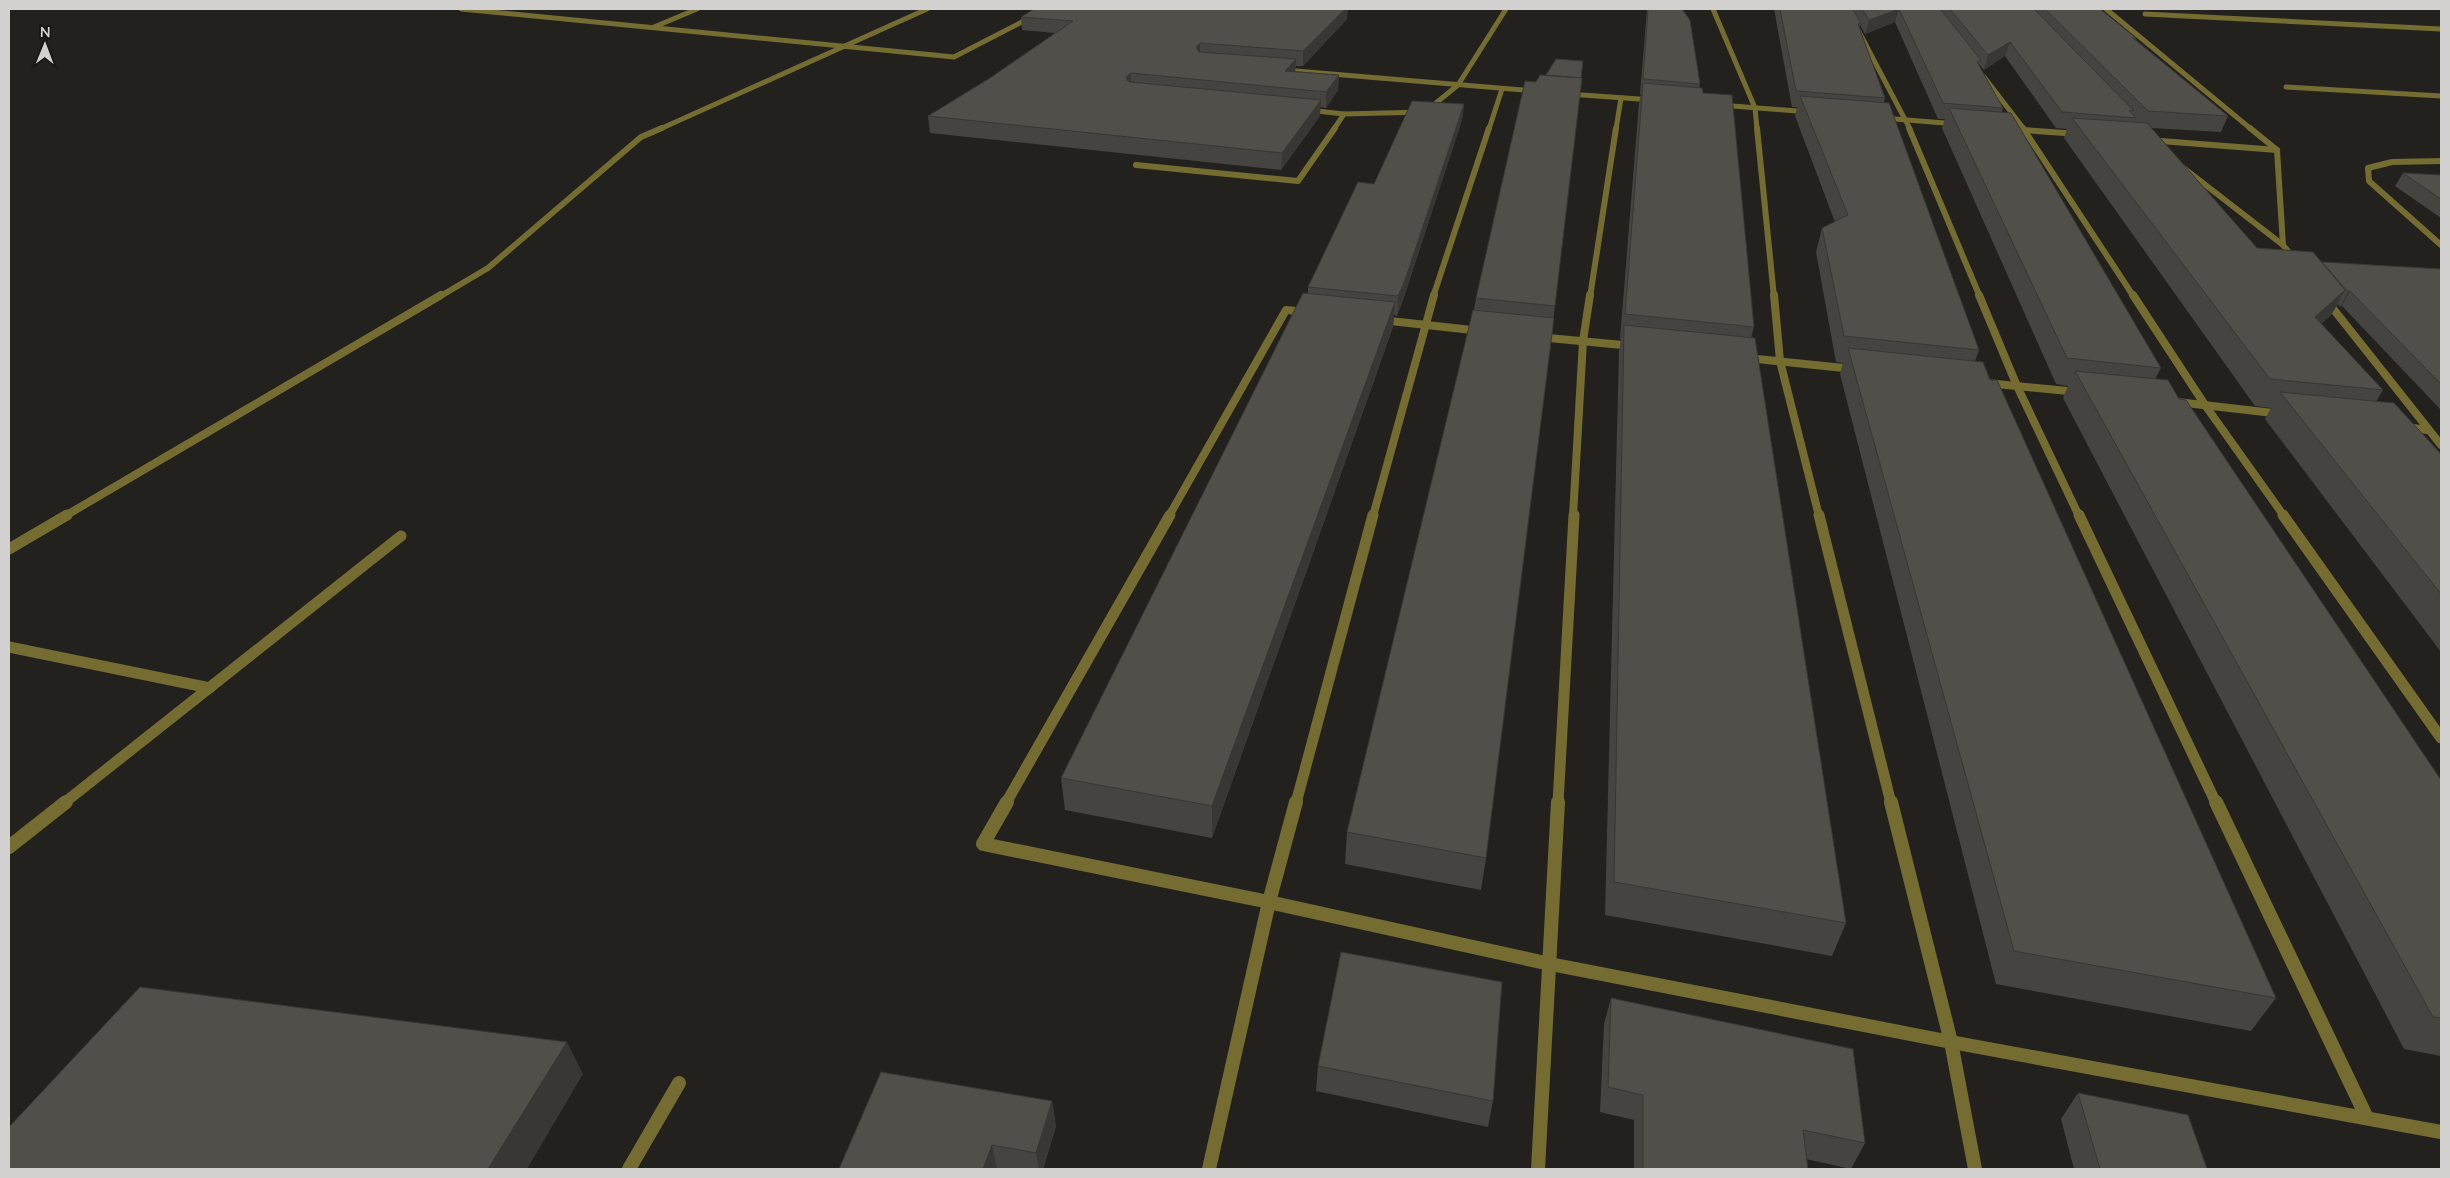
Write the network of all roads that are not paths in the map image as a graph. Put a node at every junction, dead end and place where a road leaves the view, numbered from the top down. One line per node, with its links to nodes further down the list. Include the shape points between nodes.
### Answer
1 (461, 9): 10 (street)
2 (697, 9): 10 (street)
3 (927, 9): 12 (street)
4 (1047, 9): 12 (street, via 954,57)
5 (1506, 9): 15 (street)
6 (1713, 9): 24 (street)
7 (1847, 9): 29 (street)
8 (2106, 9): 38 (street)
9 (2145, 14): 11 (street)
10 (652, 28): 12 (street)
11 (2441, 28)
12 (850, 45): 66 (street, via 641,137 488,268)
13 (1978, 69): 32 (street)
14 (1280, 70): 15 (street)
15 (1458, 85): 17 (street); 27 (street, via 1424,112)
16 (2286, 87): 20 (street)
17 (1502, 89): 18 (street); 48 (street)
18 (1542, 92)
19 (1561, 93): 21 (street)
20 (2441, 96)
21 (1621, 98): 22 (street); 51 (street)
22 (1659, 101)
23 (1716, 105): 24 (street)
24 (1755, 108): 26 (street); 54 (street)
25 (1305, 110): 27 (street)
26 (1821, 113)
27 (1344, 114): 41 (street, via 1298,181)
28 (1877, 118): 29 (street)
29 (1906, 120): 30 (street); 57 (street)
30 (1965, 125)
31 (2005, 128): 32 (street)
32 (2025, 130): 34 (street); 60 (street)
33 (2140, 133): 36 (street)
34 (2090, 135)
35 (2138, 139): 36 (street)
36 (2147, 140): 37 (street); 38 (street)
37 (2155, 146)
38 (2277, 150): 42 (street)
39 (2441, 161): 43 (street, via 2392,162 2368,168 2368,181)
40 (2177, 163): 42 (street)
41 (1136, 165)
42 (2283, 245): 44 (street)
43 (2441, 245)
44 (2301, 268)
45 (2319, 291): 63 (street)
46 (1316, 313): 71 (street, via 1286,310 983,844)
47 (1375, 319): 48 (street)
48 (1424, 325): 49 (street); 71 (street)
49 (1494, 332)
50 (1533, 336): 51 (street)
51 (1582, 341): 52 (street); 72 (street)
52 (1642, 347)
53 (1740, 357): 54 (street)
54 (1780, 361): 55 (street); 73 (street)
55 (1859, 370)
56 (1978, 382): 57 (street)
57 (2017, 386): 58 (street); 75 (street)
58 (2086, 393)
59 (2165, 401): 60 (street)
60 (2205, 405): 61 (street); 69 (street)
61 (2292, 415)
62 (2398, 426): 63 (street)
63 (2427, 430): 64 (street)
64 (2441, 445)
65 (401, 536): 68 (street)
66 (9, 549)
67 (9, 648): 68 (street)
68 (210, 688): 70 (street)
69 (2441, 738)
70 (9, 847)
71 (1269, 902): 72 (street); 78 (street)
72 (1550, 964): 73 (street); 79 (street)
73 (1951, 1042): 75 (street); 80 (street)
74 (679, 1083): 77 (street)
75 (2367, 1118): 76 (street)
76 (2441, 1132)
77 (628, 1169)
78 (1209, 1169)
79 (1538, 1169)
80 (1975, 1169)

